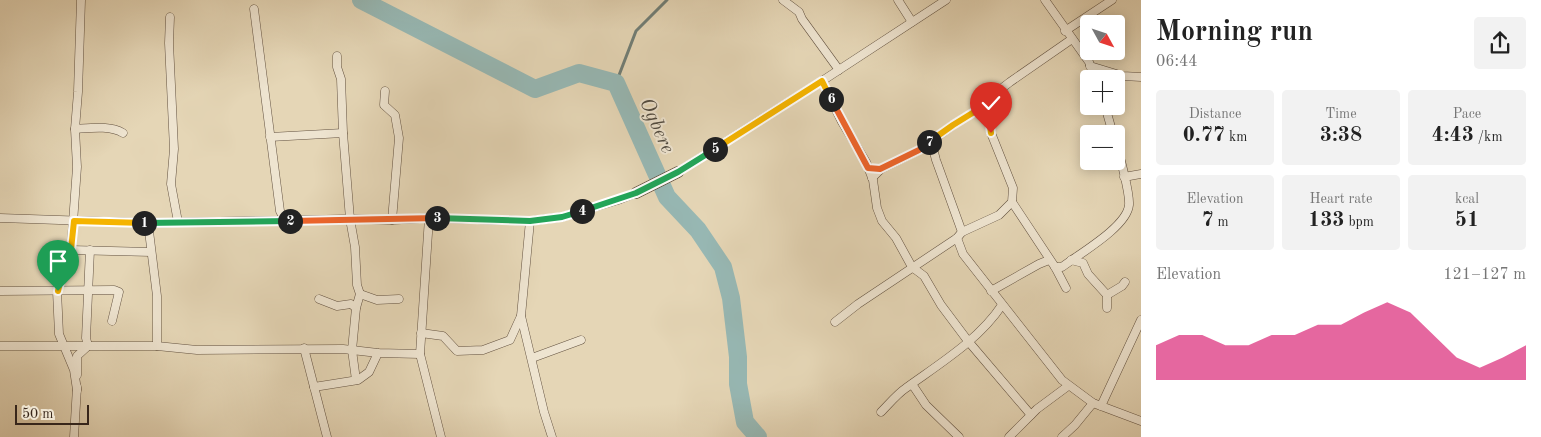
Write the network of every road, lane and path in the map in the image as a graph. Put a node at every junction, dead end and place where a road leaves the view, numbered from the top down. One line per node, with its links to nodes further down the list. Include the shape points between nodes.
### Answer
1 (81, 0): 20 (street)
2 (784, 0): 14 (street, via 799,12)
3 (898, 0): 9 (street)
4 (946, 0): 9 (street)
5 (1045, 0): 10 (street)
6 (1112, 0): 10 (street)
7 (254, 9): 23 (street)
8 (170, 17): 40 (street, via 174,149 171,184)
9 (912, 22): 14 (street)
10 (1065, 31): 11 (street)
11 (1072, 39): 13 (street); 19 (street, via 1010,82)
12 (337, 56): 22 (street)
13 (1090, 66): 15 (street); 16 (street)
14 (839, 70): 17 (street)
15 (1092, 70)
16 (1141, 78)
17 (822, 81): 25 (street); 28 (street)
18 (385, 91): 37 (street, via 384,105 395,115 399,138)
19 (987, 104): 24 (street); 33 (street, via 991,133 1014,188)
20 (75, 129): 21 (street, via 106,128); 38 (street)
21 (123, 133)
22 (343, 133): 23 (street); 36 (street)
23 (270, 137): 41 (street, via 280,211)
24 (931, 141): 26 (street); 43 (street)
25 (868, 168): 26 (street); 31 (street)
26 (880, 169): 31 (street)
27 (1122, 170): 30 (street)
28 (678, 172): 32 (street)
29 (1141, 174): 30 (street)
30 (1124, 177): 48 (street, via 1129,205 1124,215 1104,238)
31 (872, 178): 49 (street, via 882,221)
32 (636, 193): 39 (street, via 562,217)
33 (1012, 202): 43 (street, via 999,215); 47 (street)
34 (0, 218): 38 (street)
35 (429, 218): 37 (street); 39 (street); 68 (street)
36 (350, 219): 37 (street); 41 (street); 57 (street)
37 (392, 220)
38 (74, 221): 42 (street); 44 (street)
39 (530, 221): 64 (street)
40 (178, 222): 41 (street); 42 (street)
41 (286, 222)
42 (148, 223): 46 (street)
43 (959, 235): 49 (street); 56 (street, via 963,254)
44 (71, 250): 45 (street); 55 (street, via 62,253)
45 (90, 250): 46 (street); 53 (street)
46 (152, 252): 74 (street, via 157,296)
47 (1049, 260): 50 (street); 56 (street)
48 (1071, 260): 50 (street, via 1062,267); 58 (street, via 1083,263 1088,274)
49 (912, 267): 67 (street); 70 (street, via 924,276)
50 (1055, 267): 52 (street)
51 (1125, 282): 58 (street)
52 (1066, 288)
53 (89, 290): 55 (street); 66 (street, via 119,292); 73 (street)
54 (0, 291): 55 (street)
55 (58, 291): 72 (street, via 59,334)
56 (991, 291): 61 (street)
57 (360, 294): 60 (street, via 377,300); 62 (street)
58 (1107, 295): 63 (street)
59 (319, 299): 62 (street, via 338,306 351,304)
60 (399, 299)
61 (1002, 305): 70 (street); 82 (street)
62 (356, 308): 76 (street)
63 (1107, 308)
64 (522, 314): 68 (street, via 510,340 484,350 457,351 443,336); 79 (street)
65 (1141, 320): 85 (street)
66 (112, 321)
67 (835, 322)
68 (421, 333): 78 (street)
69 (581, 340): 79 (street)
70 (968, 341): 81 (street); 87 (street)
71 (0, 346): 72 (street)
72 (63, 346): 73 (street); 84 (street, via 74,370)
73 (88, 346): 74 (street); 84 (street, via 77,356)
74 (157, 346): 75 (street, via 197,350)
75 (304, 348): 76 (street); 83 (street)
76 (352, 350): 77 (street); 80 (street)
77 (378, 353): 78 (street); 80 (street, via 369,372)
78 (420, 354): 91 (street)
79 (532, 358): 92 (street)
80 (356, 380): 83 (street)
81 (912, 384): 86 (street); 93 (street, via 926,405)
82 (1068, 386): 85 (street); 87 (street)
83 (314, 387): 90 (street)
84 (77, 390): 89 (street)
85 (1097, 404): 88 (street); 95 (street)
86 (881, 412)
87 (1031, 415): 94 (street)
88 (1141, 420)
89 (74, 437)
90 (327, 437)
91 (441, 437)
92 (552, 437)
93 (959, 437)
94 (1009, 437)
95 (1062, 437)

